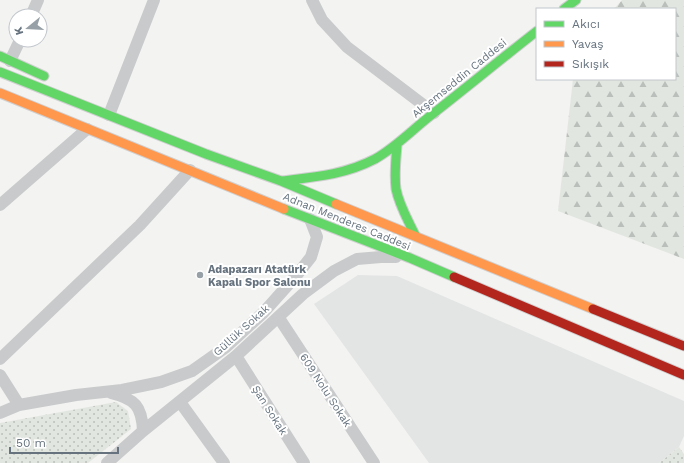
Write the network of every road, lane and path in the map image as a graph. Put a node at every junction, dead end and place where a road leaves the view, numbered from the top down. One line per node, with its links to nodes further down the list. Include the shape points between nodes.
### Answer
1 (154, 0): 14 (street)
2 (312, 0): 13 (street, via 322,20 348,47)
3 (576, 0): 4 (main road)
4 (565, 8)
5 (536, 32): 13 (main road, Akşemseddin Caddesi)
6 (13, 48): 7 (street)
7 (5, 58): 9 (main road)
8 (0, 72): 12 (main road, Adnan Menderes Caddesi)
9 (51, 80)
10 (64, 88): 12 (main road)
11 (0, 93): 16 (main road, Adnan Menderes Caddesi)
12 (81, 104): 14 (main road, Adnan Menderes Caddesi)
13 (434, 113): 17 (main road, Akşemseddin Caddesi)
14 (109, 115): 19 (main road, Adnan Menderes Caddesi)
15 (51, 124): 16 (main road)
16 (82, 127): 18 (main road, Adnan Menderes Caddesi); 20 (street)
17 (397, 145): 19 (main road, Akşemseddin Caddesi, via 374,159 328,176); 22 (main road, via 396,189)
18 (190, 170): 21 (main road, Adnan Menderes Caddesi); 27 (street, via 140,225)
19 (281, 181): 22 (main road, Adnan Menderes Caddesi)
20 (0, 205)
21 (310, 219): 23 (main road, Adnan Menderes Caddesi); 30 (street, Güllük Sokak, via 317,237 311,257 263,313 226,347 192,371 161,382)
22 (415, 236): 25 (main road, Adnan Menderes Caddesi)
23 (410, 258): 24 (street, Güllük Sokak, via 357,259 328,275 303,294); 29 (main road, Adnan Menderes Caddesi)
24 (279, 318): 26 (street, Güllük Sokak); 38 (street, 609 Nolu Sokak)
25 (684, 346)
26 (236, 356): 31 (street, Güllük Sokak); 37 (street, Şan Sokak)
27 (0, 359)
28 (0, 375): 32 (street)
29 (684, 375)
30 (105, 391): 32 (street, Güllük Sokak); 34 (street, via 126,396 137,406)
31 (180, 402): 34 (street, Güllük Sokak); 36 (street)
32 (19, 405): 33 (street, Güllük Sokak)
33 (0, 413)
34 (143, 431): 35 (street, Güllük Sokak)
35 (107, 463)
36 (224, 463)
37 (304, 463)
38 (374, 463)

